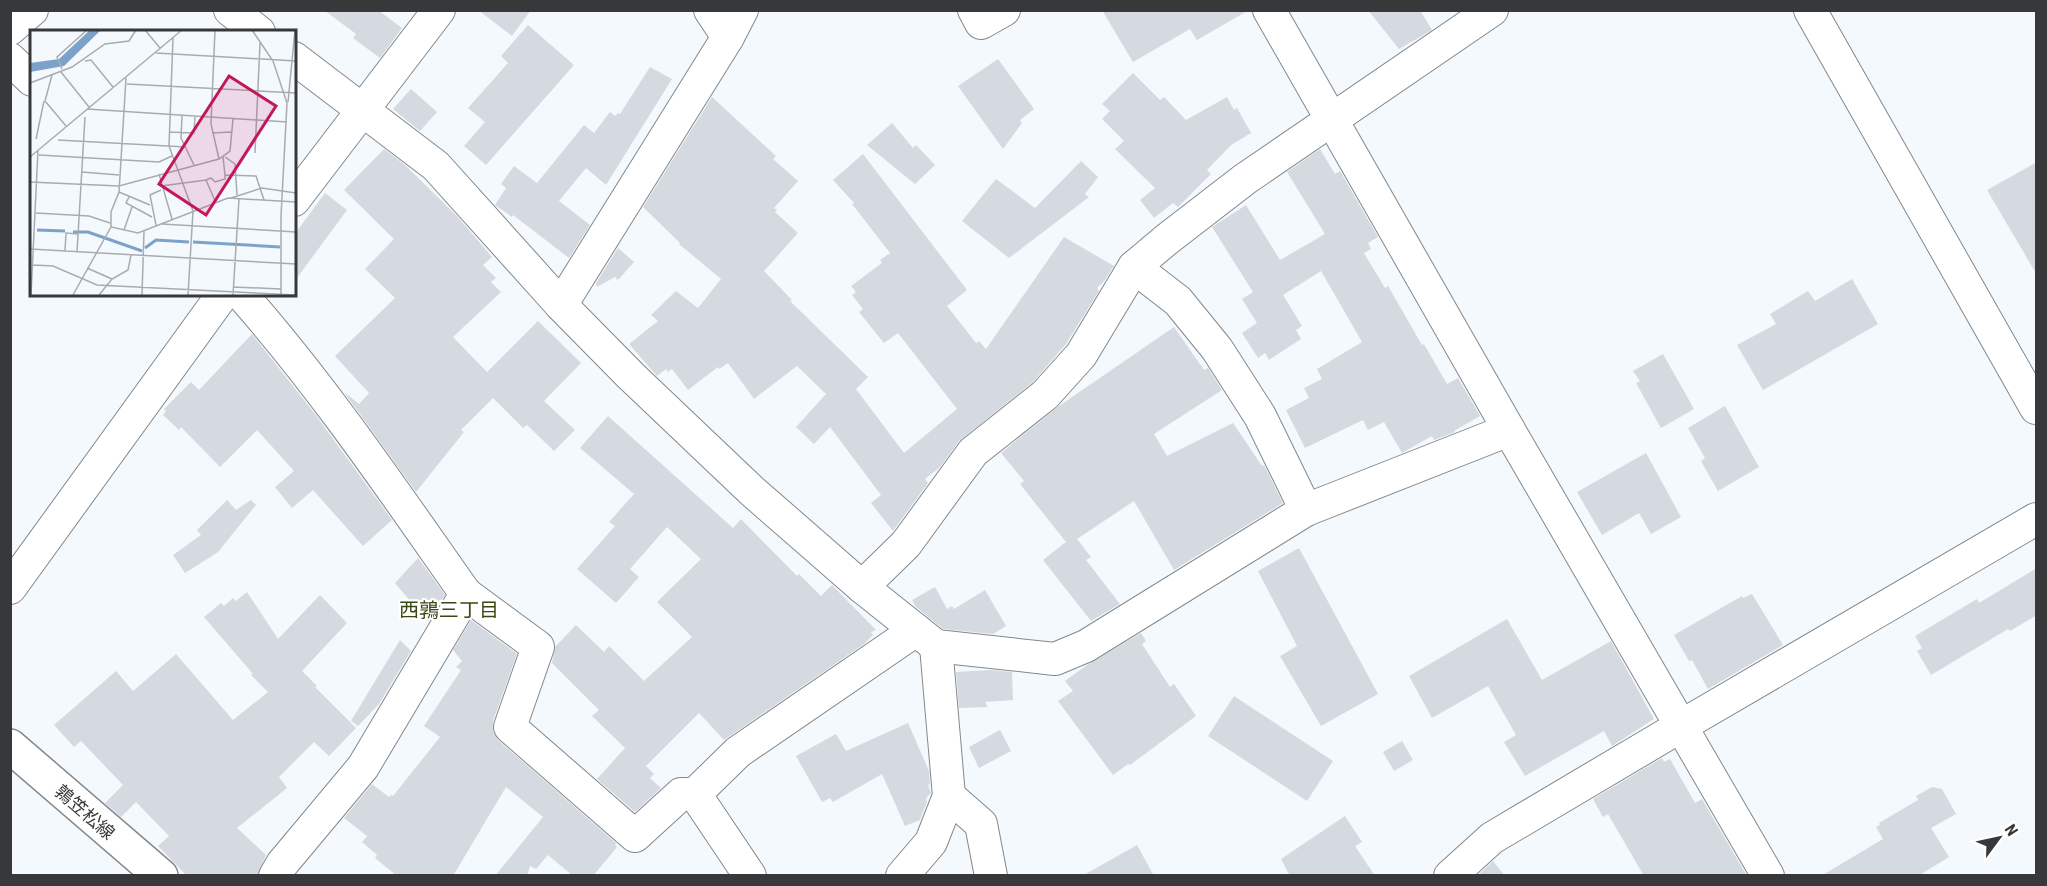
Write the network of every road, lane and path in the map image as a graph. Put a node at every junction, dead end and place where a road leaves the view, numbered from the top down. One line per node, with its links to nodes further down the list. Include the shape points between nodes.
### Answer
1 (32, 10): 11 (street)
2 (230, 10): 12 (street)
3 (439, 10): 17 (street)
4 (710, 10): 13 (street)
5 (742, 10): 13 (street)
6 (974, 10): 7 (street, via 981,23)
7 (1004, 10)
8 (1269, 10): 18 (street)
9 (1492, 10): 18 (street)
10 (1810, 10): 24 (street)
11 (10, 29)
12 (256, 30)
13 (728, 38): 23 (street)
14 (10, 58): 16 (street)
15 (296, 60): 17 (street)
16 (30, 78)
17 (363, 110): 19 (street); 23 (street, via 436,166)
18 (1333, 119): 20 (street, via 1245,179); 25 (street)
19 (296, 197)
20 (1134, 267): 26 (street, via 1178,301 1217,350 1260,416); 28 (street, via 1081,355 1045,395 973,452 906,544)
21 (222, 296): 29 (street)
22 (243, 296): 30 (street, via 373,461)
23 (561, 305): 28 (street, via 752,491)
24 (2037, 408)
25 (1509, 430): 26 (street); 32 (street)
26 (1306, 510): 31 (street, via 1086,646 1055,659)
27 (2037, 519): 32 (street)
28 (862, 587): 31 (street)
29 (10, 588)
30 (466, 594): 34 (street, via 538,646 510,727 635,836 681,794); 37 (street, via 363,767)
31 (926, 638): 34 (street, via 738,752); 35 (street)
32 (1681, 726): 41 (street, via 1492,838); 42 (street)
33 (10, 746): 36 (main road, 鶉笠松線)
34 (695, 794): 38 (street)
35 (949, 796): 39 (street, via 931,842); 40 (street, via 981,824)
36 (161, 876)
37 (275, 876)
38 (750, 876)
39 (902, 876)
40 (991, 876)
41 (1450, 876)
42 (1768, 876)

